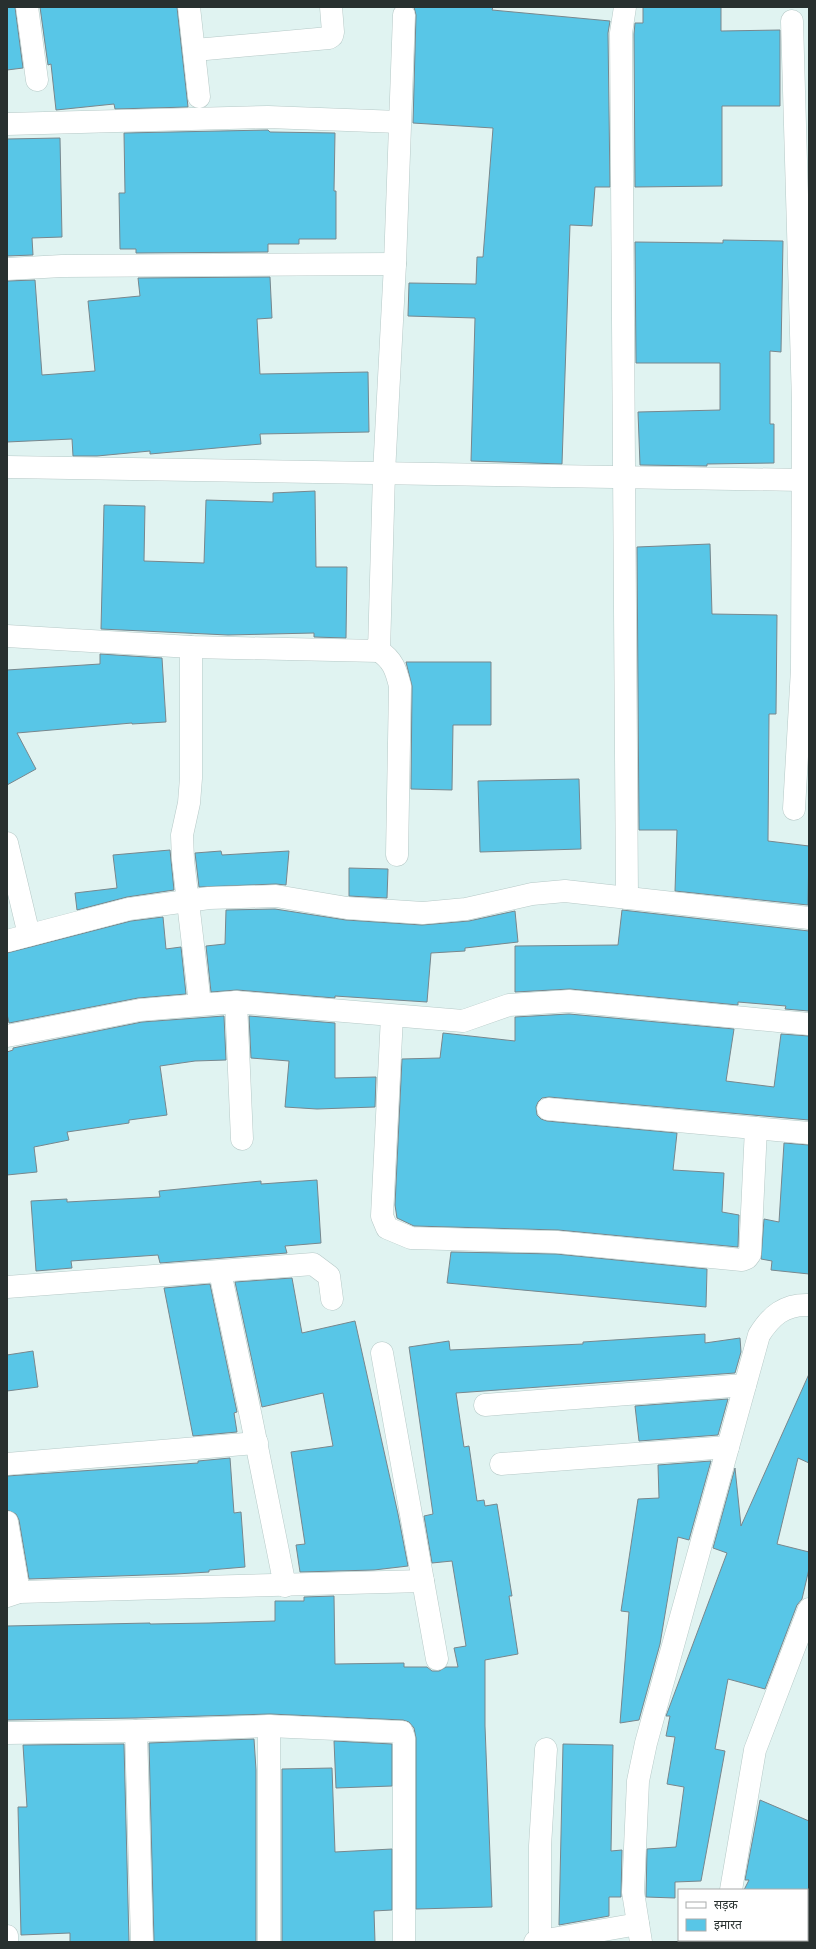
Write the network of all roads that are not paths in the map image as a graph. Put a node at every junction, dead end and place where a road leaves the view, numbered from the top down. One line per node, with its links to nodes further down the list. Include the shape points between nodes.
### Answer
1 (27, 7): 8 (street)
2 (188, 7): 7 (street)
3 (331, 7): 7 (street, via 333,32 329,38)
4 (625, 7): 17 (street, via 620,33)
5 (404, 15): 10 (street)
6 (792, 22): 14 (street)
7 (194, 50): 9 (street)
8 (37, 80)
9 (200, 97)
10 (399, 122): 11 (street, via 268,117); 12 (street)
11 (7, 124)
12 (395, 264): 13 (street, via 69,266); 16 (street)
13 (7, 269)
14 (806, 403): 18 (street)
15 (7, 467): 16 (street)
16 (384, 473): 17 (street); 21 (street)
17 (624, 476): 18 (street); 25 (street)
18 (802, 480): 22 (street, via 802,669)
19 (7, 636): 20 (street)
20 (191, 647): 21 (street); 26 (street, via 191,778 182,835)
21 (379, 651): 24 (street, via 389,657 395,666 400,686)
22 (794, 809)
23 (7, 843): 28 (street)
24 (396, 855)
25 (627, 898): 26 (street, via 565,891 532,894 466,908 423,913 347,908 276,896); 27 (street)
26 (189, 901): 28 (street, via 129,909); 31 (street)
27 (809, 918)
28 (29, 935): 29 (street)
29 (7, 941)
30 (236, 1002): 31 (street); 32 (street); 38 (street)
31 (200, 1004): 34 (street, via 140,1010)
32 (392, 1016): 33 (street, via 463,1021 509,1004 570,1001); 36 (street, via 382,1216 387,1228 411,1238 557,1242 742,1260 750,1254)
33 (809, 1024)
34 (7, 1036)
35 (548, 1109): 36 (street)
36 (756, 1128): 37 (street)
37 (809, 1133)
38 (242, 1139)
39 (220, 1272): 40 (street); 41 (street, via 313,1264 329,1276); 46 (street)
40 (7, 1287)
41 (332, 1299)
42 (809, 1304): 44 (street, via 785,1309 769,1319 759,1335)
43 (382, 1353): 51 (street)
44 (745, 1385): 45 (street); 47 (street)
45 (485, 1406)
46 (257, 1444): 48 (street); 52 (street)
47 (728, 1447): 49 (street); 61 (street, via 646,1743 638,1781 633,1892)
48 (7, 1464)
49 (501, 1464)
50 (7, 1522): 53 (street)
51 (423, 1581): 52 (street); 55 (street)
52 (285, 1586): 53 (street)
53 (13, 1594)
54 (809, 1609): 60 (street, via 755,1750)
55 (437, 1659)
56 (269, 1726): 57 (street); 65 (street); 66 (street, via 402,1732)
57 (136, 1731): 58 (street); 64 (street)
58 (7, 1733)
59 (546, 1749): 67 (street)
60 (731, 1889)
61 (640, 1933): 67 (street)
62 (7, 1936): 63 (street)
63 (7, 1942)
64 (142, 1942)
65 (268, 1942)
66 (404, 1942)
67 (538, 1942)

